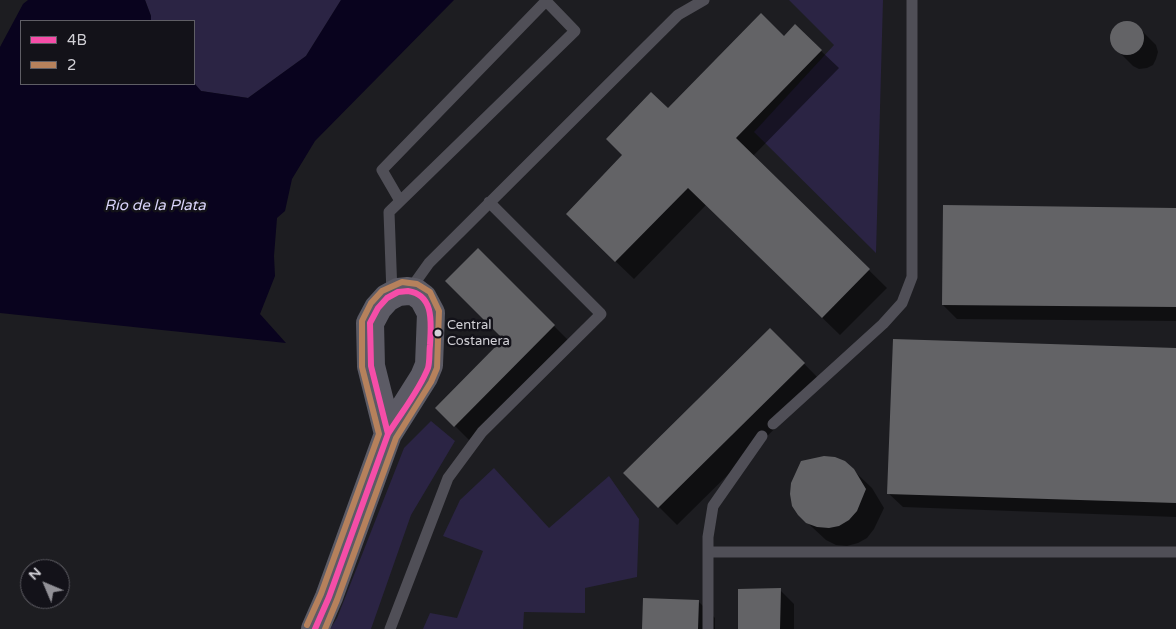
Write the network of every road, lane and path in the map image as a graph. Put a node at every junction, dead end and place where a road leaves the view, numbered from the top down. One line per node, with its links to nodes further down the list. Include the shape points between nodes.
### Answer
1 (704, 0): 4 (lane, via 678,15)
2 (912, 0): 6 (lane, via 912,277 902,303 883,324)
3 (400, 201): 3 (lane, via 574,31 546,1 382,170); 5 (lane, via 389,212)
4 (489, 202): 5 (lane); 12 (lane, via 601,314 482,432 448,478)
5 (400, 293): 7 (street, via 378,308 370,323 371,366); 7 (street, via 414,292 423,298 431,313 428,365 424,377)
6 (773, 424)
7 (388, 434): 11 (street)
8 (762, 436): 9 (lane, via 713,506)
9 (708, 552): 10 (lane); 13 (lane)
10 (1176, 552)
11 (315, 629)
12 (390, 629)
13 (708, 629)

